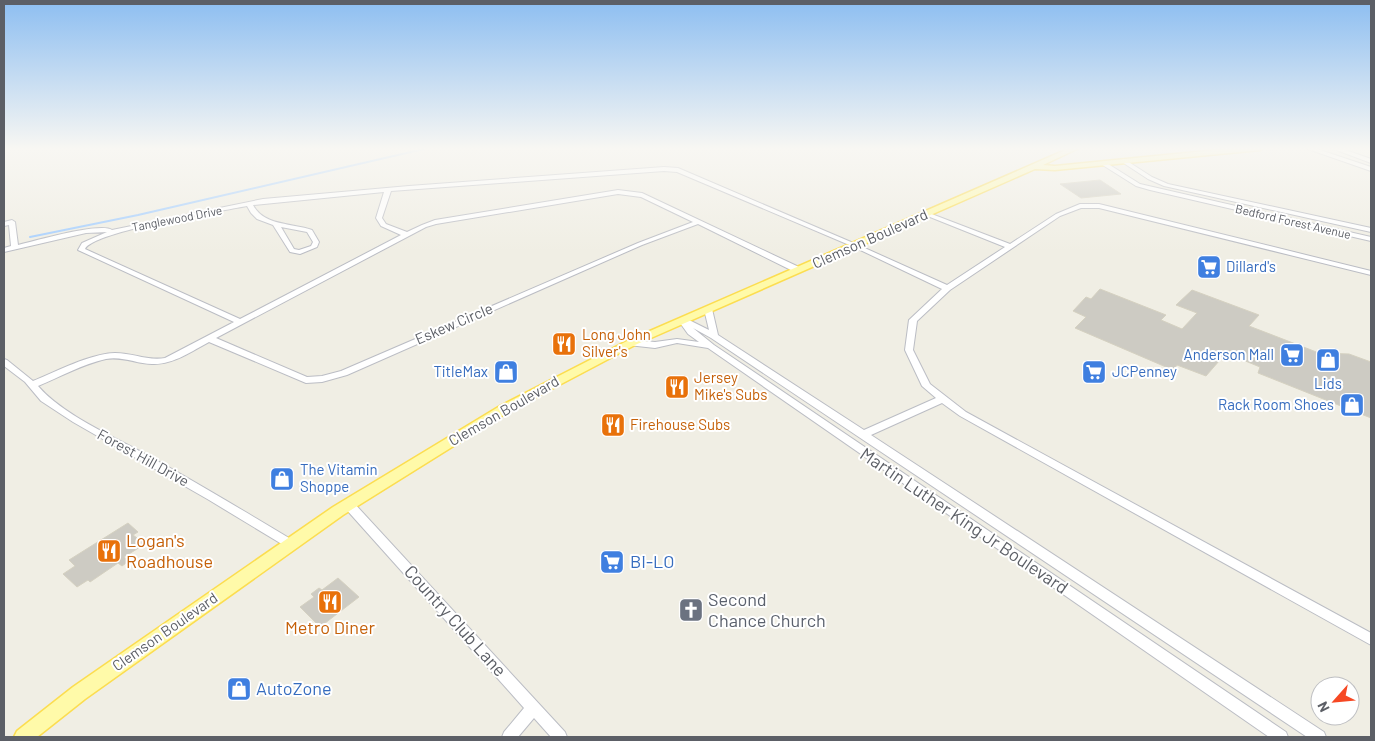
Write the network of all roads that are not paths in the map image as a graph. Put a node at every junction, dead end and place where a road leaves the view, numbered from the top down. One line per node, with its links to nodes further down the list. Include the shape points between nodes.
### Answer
1 (487, 183): 6 (street, Tanglewood Drive)
2 (707, 183): 16 (street, Tanglewood Drive)
3 (997, 183): 8 (main road, Clemson Boulevard)
4 (1134, 183): 15 (street, Bedford Forest Avenue)
5 (1160, 183): 13 (street, Bedford Forest Avenue)
6 (388, 190): 7 (street, Tanglewood Drive); 14 (street, via 379,218 383,225)
7 (249, 204): 11 (street, via 255,214); 12 (street, Tanglewood Drive)
8 (927, 214): 16 (main road, Clemson Boulevard); 17 (street)
9 (698, 222): 14 (street, via 642,195 618,192 435,222); 20 (street); 26 (street, Eskew Circle, via 630,248 344,373 322,379 306,380)
10 (4, 224): 18 (street, via 12,222)
11 (276, 224): 11 (street, via 292,251 314,247 316,242 310,232)
12 (119, 230): 18 (street, via 86,231); 25 (street, Tanglewood Drive, via 84,244 81,250)
13 (1371, 230)
14 (407, 235): 25 (street)
15 (1371, 239)
16 (856, 246): 20 (main road, Clemson Boulevard); 22 (street)
17 (1010, 246): 21 (street, via 1058,215 1080,206 1100,206); 22 (street)
18 (15, 247): 19 (street)
19 (4, 250)
20 (798, 270): 23 (main road, Clemson Boulevard)
21 (1371, 274)
22 (947, 288): 31 (street, via 913,320 909,350 926,386)
23 (708, 309): 24 (main road, Clemson Boulevard); 27 (street)
24 (682, 320): 27 (street, Martin Luther King Jr Boulevard, via 691,332); 28 (main road, Clemson Boulevard)
25 (240, 322): 26 (street)
26 (210, 340): 30 (street, via 168,360 146,363 114,355)
27 (712, 342): 28 (street); 32 (street, Martin Luther King Jr Boulevard); 40 (street, Martin Luther King Jr Boulevard)
28 (631, 343): 33 (main road, Clemson Boulevard, via 504,409)
29 (4, 362): 30 (street, Forest Hill Drive)
30 (31, 385): 34 (street, Forest Hill Drive, via 44,399 76,420)
31 (943, 399): 32 (street); 35 (street, via 971,418)
32 (864, 434): 41 (street, Martin Luther King Jr Boulevard)
33 (349, 505): 34 (main road, Clemson Boulevard); 36 (street, Country Club Lane)
34 (290, 544): 37 (main road, Clemson Boulevard, via 79,692)
35 (1371, 639)
36 (533, 708): 38 (street); 39 (street, Country Club Lane)
37 (23, 737)
38 (509, 737)
39 (560, 737)
40 (1281, 737)
41 (1319, 737)

